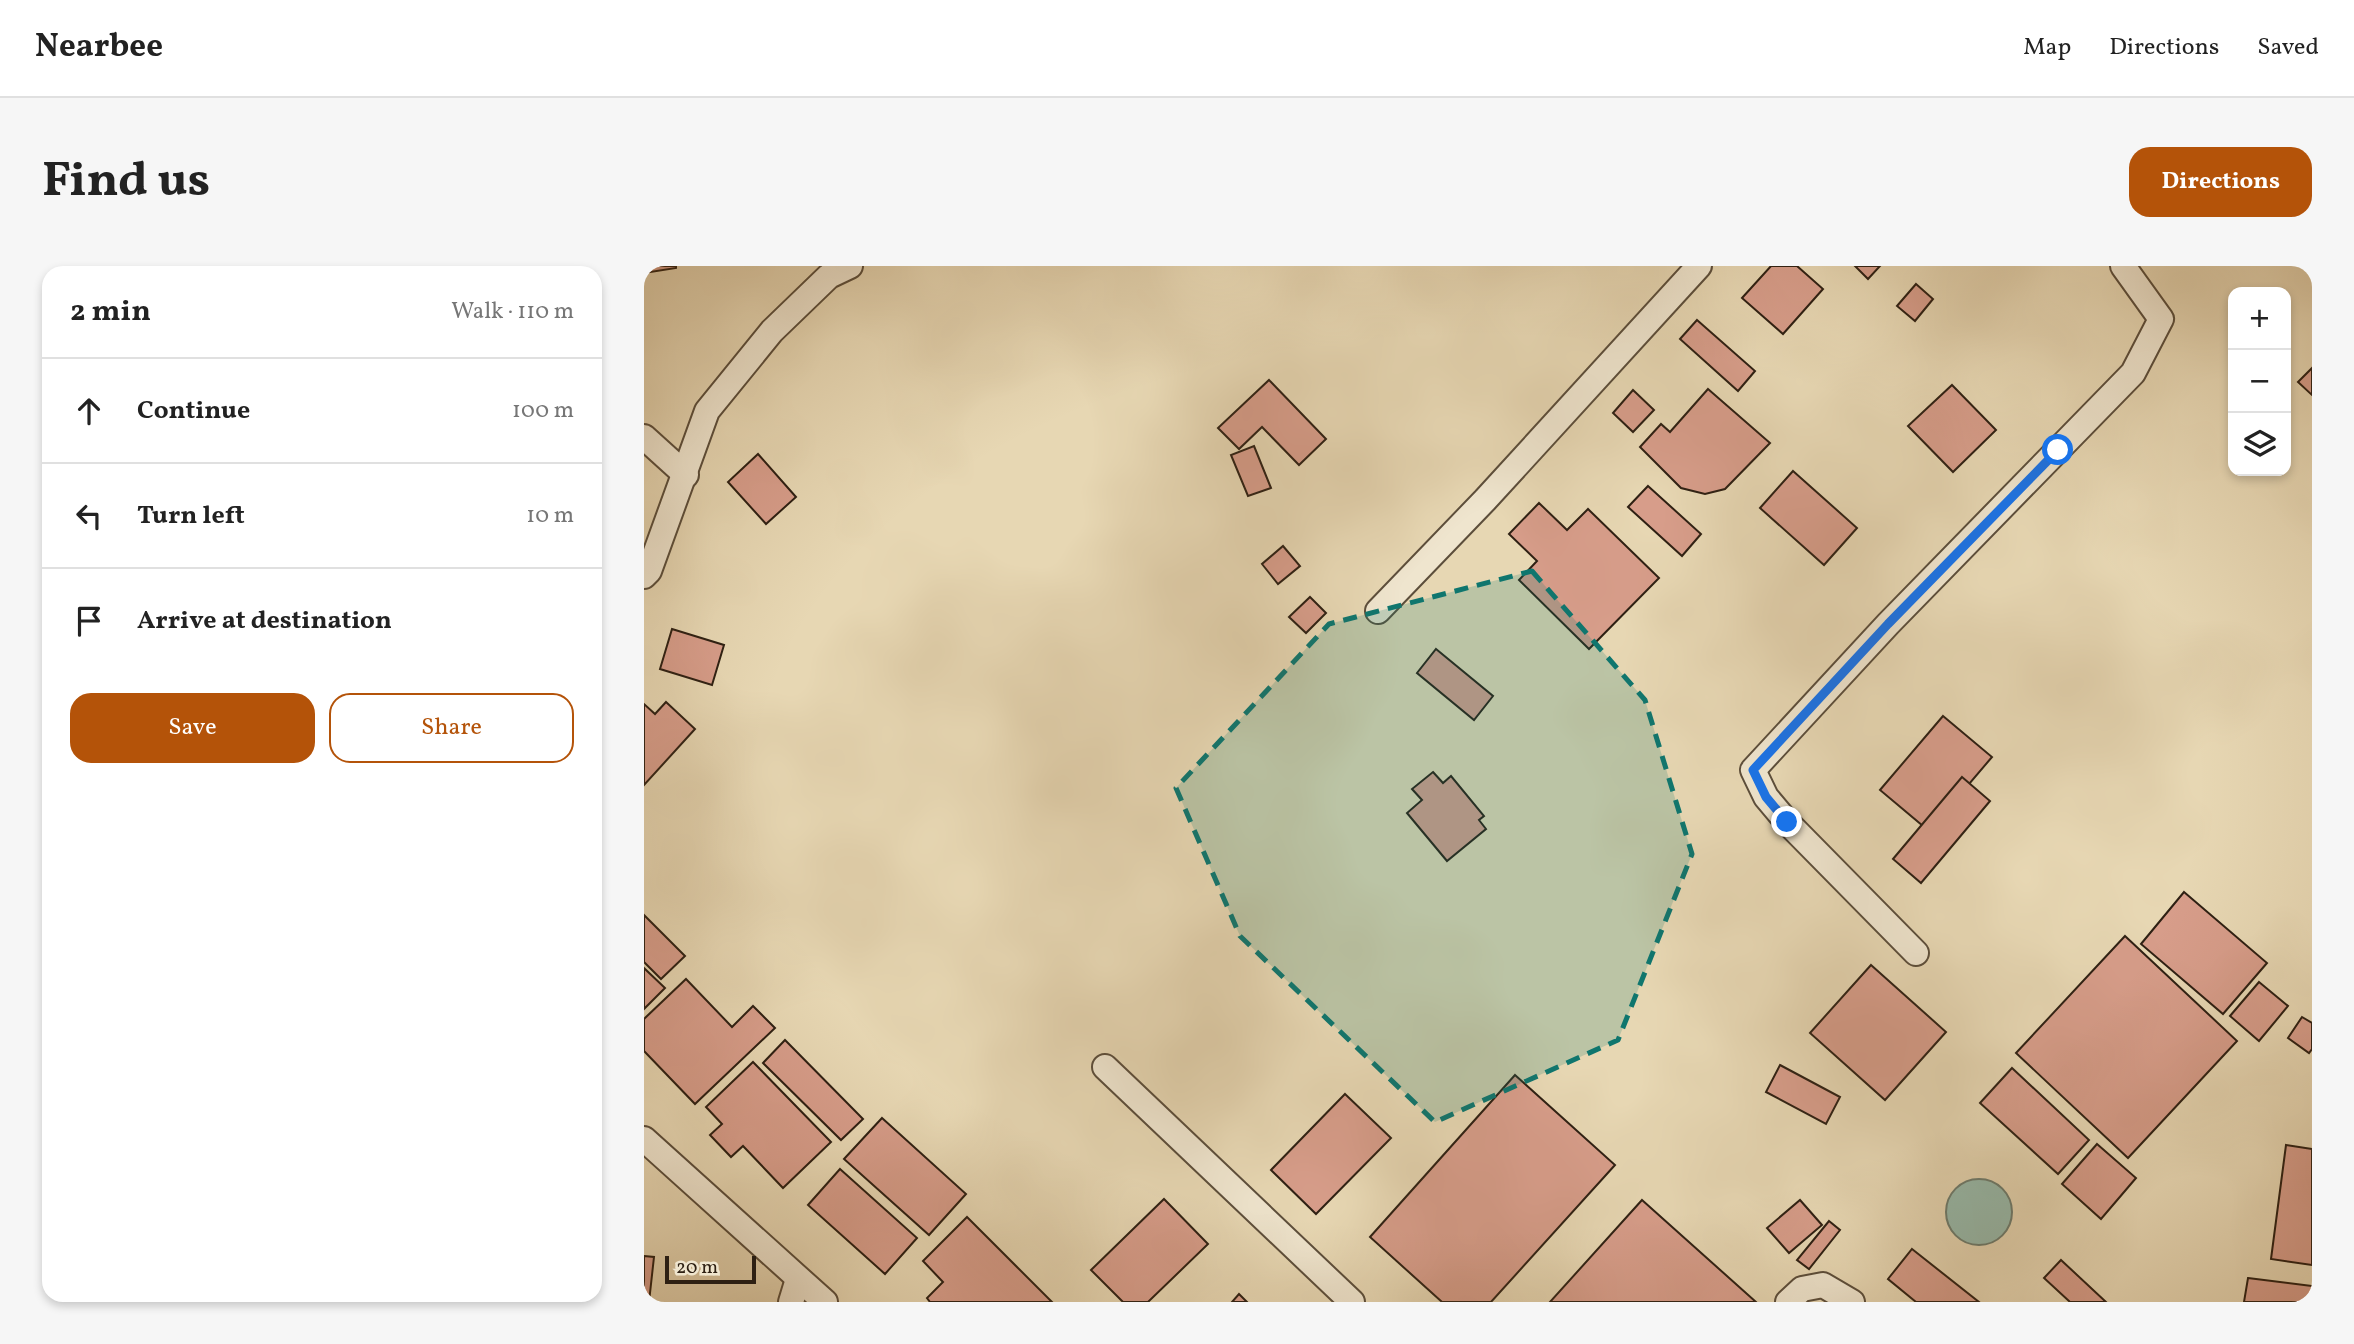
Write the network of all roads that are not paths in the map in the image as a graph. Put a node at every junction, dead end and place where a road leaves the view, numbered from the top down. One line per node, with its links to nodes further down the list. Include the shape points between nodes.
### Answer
1 (850, 266): 5 (street, via 829,276 772,331 707,411)
2 (1699, 266): 7 (street)
3 (2123, 266): 8 (street, via 2161,319 2133,373 1753,770 1766,797 1787,822)
4 (644, 437): 5 (street)
5 (686, 475): 6 (street)
6 (644, 576)
7 (1378, 611)
8 (1916, 953)
9 (1105, 1067): 14 (street)
10 (644, 1139): 11 (street)
11 (799, 1279): 12 (street); 13 (street)
12 (791, 1302)
13 (825, 1302)
14 (1352, 1302)
15 (1788, 1302): 16 (street, via 1802,1289 1823,1285)
16 (1852, 1302)

